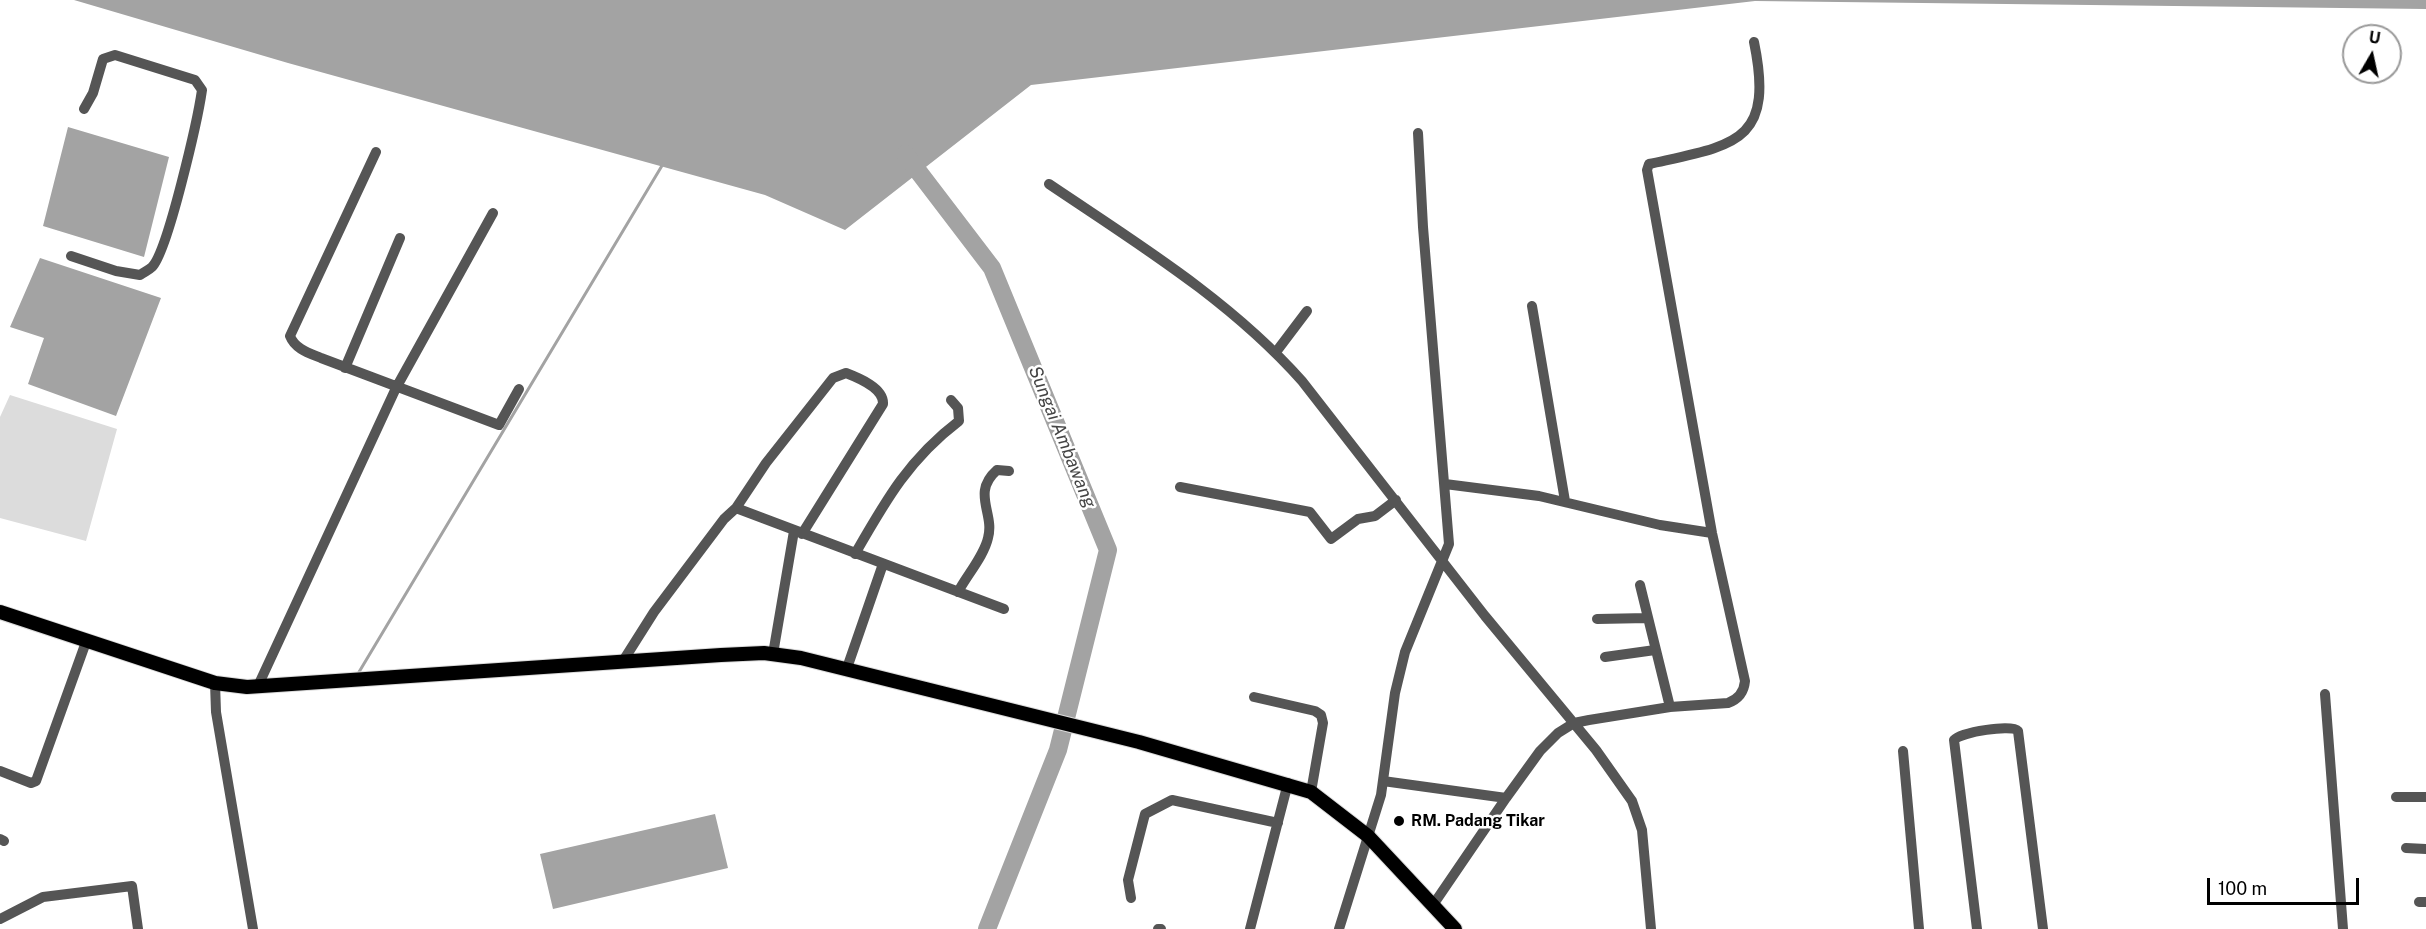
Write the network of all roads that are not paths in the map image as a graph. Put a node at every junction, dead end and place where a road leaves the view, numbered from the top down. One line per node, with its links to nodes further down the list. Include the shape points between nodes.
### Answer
1 (1754, 42): 23 (street, via 1760,68 1760,98 1755,120 1744,134 1702,153 1649,164 1647,170)
2 (84, 109): 8 (street, via 103,58 115,55 195,80 202,90 167,234 153,267 140,274 116,271)
3 (1418, 133): 17 (street)
4 (376, 152): 12 (street, via 290,336 304,351)
5 (1049, 184): 11 (street, via 1202,288)
6 (493, 213): 13 (street)
7 (400, 238): 12 (street)
8 (71, 256)
9 (1532, 306): 20 (street)
10 (1307, 311): 11 (street)
11 (1276, 352): 19 (street)
12 (345, 368): 13 (street)
13 (396, 388): 14 (street, via 499,425); 40 (street)
14 (519, 389)
15 (951, 400): 24 (street, via 958,408 959,421 924,449 909,468)
16 (1010, 471): 28 (street, via 997,470 987,484 984,502 989,537)
17 (1445, 484): 20 (street); 25 (street, via 1449,544)
18 (1180, 487): 19 (street, via 1310,512 1331,539 1358,519 1375,516)
19 (1396, 500): 25 (street)
20 (1565, 501): 23 (street, via 1660,525)
21 (736, 508): 22 (street); 22 (street, via 833,378 846,373 880,393 883,404); 37 (street, via 654,612)
22 (798, 533): 24 (street); 35 (street)
23 (1712, 533): 43 (street, via 1744,688 1735,701 1728,703)
24 (855, 554): 26 (street)
25 (1443, 562): 44 (street); 47 (street, via 1402,661)
26 (884, 564): 28 (street); 38 (street)
27 (1640, 585): 31 (street)
28 (958, 592): 29 (street)
29 (1004, 609)
30 (0, 612): 33 (main road)
31 (1648, 618): 32 (street); 34 (street)
32 (1597, 619)
33 (86, 642): 39 (main road); 46 (street, via 36,781 31,783)
34 (1656, 650): 36 (street); 43 (street)
35 (773, 654): 37 (main road); 38 (main road)
36 (1605, 657)
37 (623, 661): 40 (main road)
38 (848, 668): 48 (main road)
39 (215, 683): 40 (main road); 61 (street, via 216,712)
40 (258, 688)
41 (2325, 694): 69 (street)
42 (1254, 697): 49 (street, via 1321,715 1323,723)
43 (1670, 707): 44 (street)
44 (1574, 723): 52 (street, via 1547,742); 65 (street, via 1616,777 1639,815)
45 (1904, 751): 66 (street)
46 (0, 771)
47 (1383, 781): 52 (street); 54 (street)
48 (1288, 783): 49 (main road); 53 (street)
49 (1311, 792): 54 (main road)
50 (2396, 797): 51 (street)
51 (2426, 797)
52 (1506, 798): 58 (street)
53 (1278, 823): 57 (street, via 1172,800 1146,814 1128,880); 62 (street)
54 (1368, 836): 58 (main road); 63 (street)
55 (2406, 848): 56 (street)
56 (2426, 849)
57 (1131, 898)
58 (1434, 905): 64 (main road)
59 (0, 919): 60 (street, via 43,897 132,886)
60 (138, 929)
61 (254, 929)
62 (1250, 929)
63 (1339, 929)
64 (1455, 929)
65 (1650, 929)
66 (1919, 929)
67 (1977, 929): 68 (street, via 1954,744 1961,735 2011,727 2018,731)
68 (2043, 929)
69 (2343, 929)

